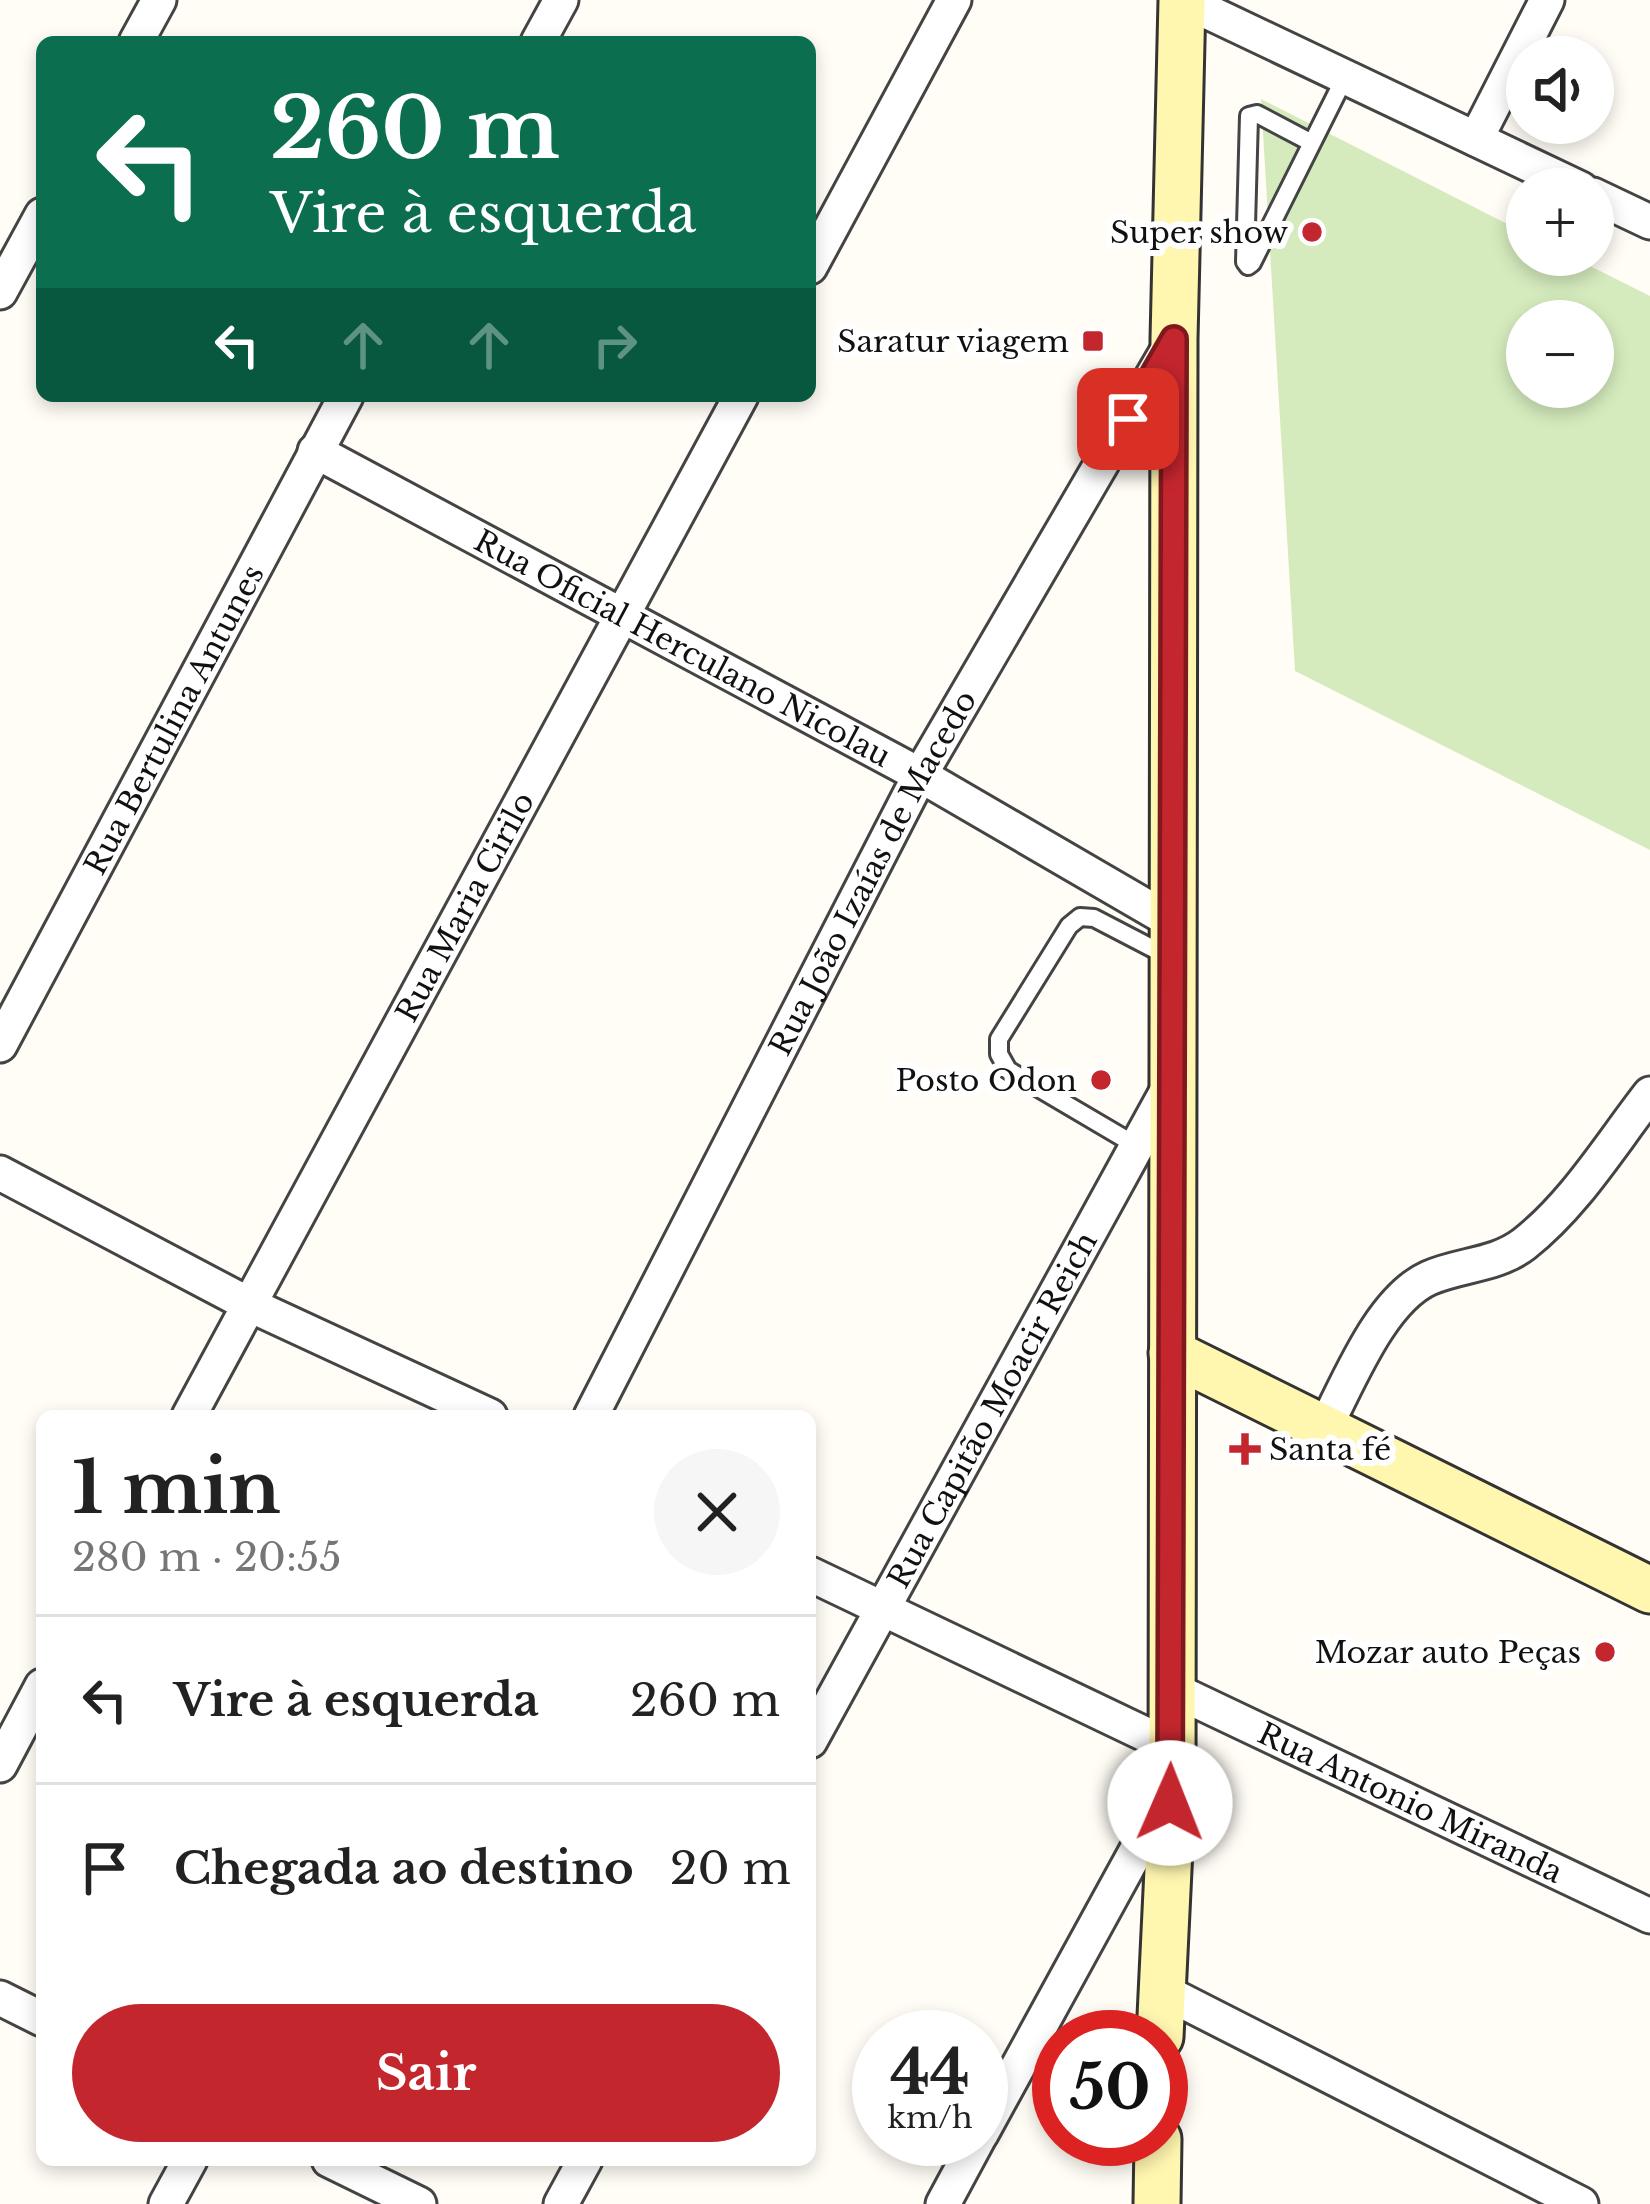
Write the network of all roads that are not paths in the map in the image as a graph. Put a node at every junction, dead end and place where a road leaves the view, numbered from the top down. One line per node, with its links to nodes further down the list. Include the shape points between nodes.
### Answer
1 (159, 0): 6 (street)
2 (561, 0): 7 (street)
3 (954, 0): 15 (street)
4 (1183, 0): 8 (street); 17 (main road)
5 (1547, 0): 9 (street)
6 (139, 36)
7 (541, 36)
8 (1345, 77): 9 (street); 10 (lane)
9 (1476, 139): 11 (street)
10 (1312, 142): 10 (lane, via 1252,263 1248,266 1249,116)
11 (1537, 168)
12 (1614, 205): 13 (street)
13 (1650, 222)
14 (36, 225): 16 (street)
15 (816, 256)
16 (0, 292)
17 (1174, 339): 22 (street, Rua João Izaías de Macedo); 23 (main road)
18 (343, 402): 20 (street, Rua Bertulina Antunes)
19 (738, 402): 21 (street, Rua Maria Cirilo)
20 (315, 451): 21 (street, Rua Oficial Herculano Nicolau); 24 (street, Rua Bertulina Antunes)
21 (624, 614): 22 (street, Rua Oficial Herculano Nicolau); 29 (street, Rua Maria Cirilo)
22 (920, 776): 23 (street, Rua Oficial Herculano Nicolau); 33 (street, Rua João Izaías de Macedo)
23 (1172, 940): 25 (main road); 27 (lane, via 1080,917 999,1039 1008,1070)
24 (0, 1045)
25 (1173, 1081): 27 (street, Rua Capitão Moacir Reich); 30 (main road)
26 (1650, 1094): 34 (street, via 1570,1198 1520,1247 1405,1293)
27 (1137, 1146): 37 (street, Rua Capitão Moacir Reich)
28 (0, 1173): 29 (street)
29 (250, 1305): 31 (street, Rua Maria Cirilo); 32 (street)
30 (1172, 1353): 34 (main road); 38 (main road)
31 (192, 1410)
32 (477, 1410)
33 (594, 1410)
34 (1324, 1429): 36 (main road)
35 (816, 1577): 37 (street)
36 (1650, 1590)
37 (882, 1610): 40 (street, Rua Capitão Moacir Reich); 42 (street)
38 (1172, 1689): 42 (main road); 43 (street, Rua Antonio Miranda)
39 (36, 1697): 41 (street)
40 (816, 1730)
41 (0, 1765)
42 (1172, 1767): 44 (main road); 48 (street)
43 (1650, 1916)
44 (1161, 1990): 46 (main road); 59 (street)
45 (0, 1998): 47 (street)
46 (1161, 2010)
47 (36, 2016)
48 (1008, 2083)
49 (187, 2166): 54 (street)
50 (341, 2166): 55 (street)
51 (582, 2166): 56 (street)
52 (964, 2166): 57 (street)
53 (1157, 2166): 58 (main road)
54 (166, 2204)
55 (419, 2204)
56 (561, 2204)
57 (943, 2204)
58 (1156, 2204)
59 (1581, 2204)

